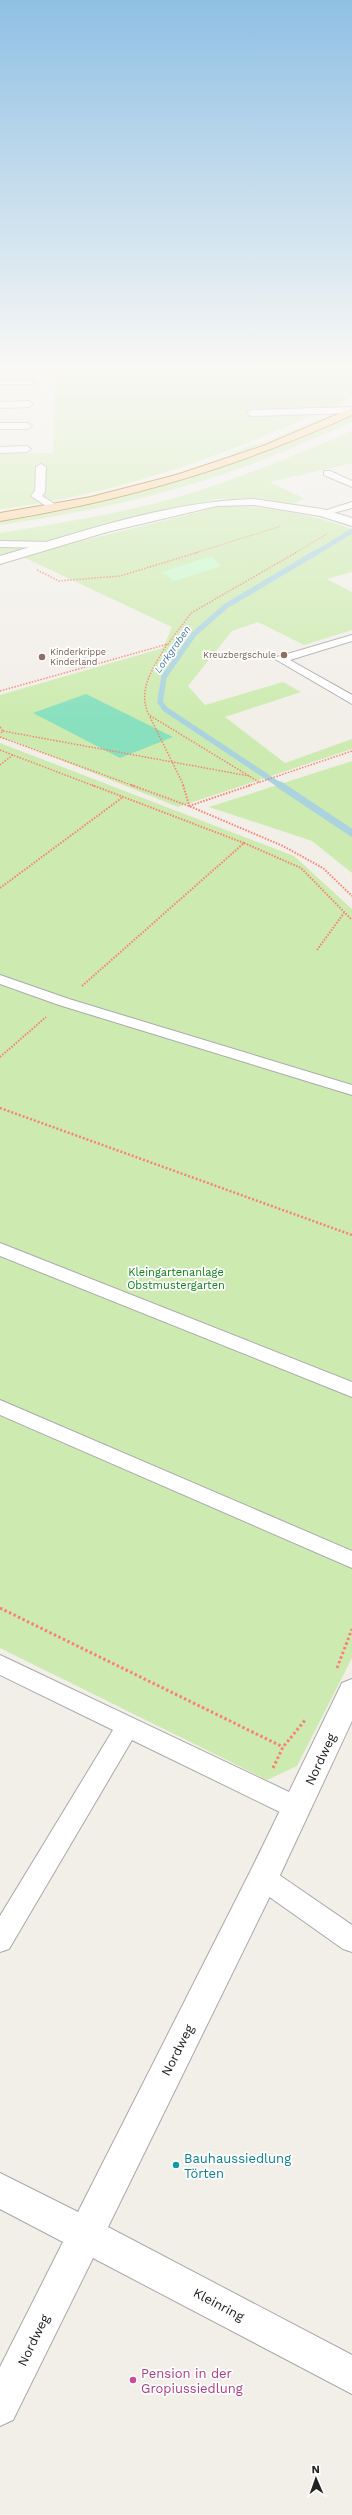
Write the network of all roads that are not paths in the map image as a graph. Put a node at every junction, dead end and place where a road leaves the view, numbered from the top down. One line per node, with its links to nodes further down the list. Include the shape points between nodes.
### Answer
1 (40, 484): 4 (lane, via 40,492 36,496)
2 (159, 484): 4 (main road)
3 (352, 505): 5 (lane)
4 (54, 508): 7 (main road)
5 (322, 514): 8 (street); 11 (street, via 254,502 217,503 104,529)
6 (74, 516): 9 (main road)
7 (0, 518)
8 (351, 522)
9 (0, 528)
10 (0, 544): 11 (lane)
11 (52, 545): 12 (street)
12 (5, 558)
13 (352, 638): 14 (lane, via 281,659)
14 (352, 700)
15 (0, 979): 16 (lane, via 64,1002)
16 (352, 1090)
17 (0, 1249): 18 (lane)
18 (352, 1390)
19 (0, 1407): 20 (lane)
20 (352, 1560)
21 (0, 1664): 23 (lane)
22 (352, 1691): 24 (street, Nordweg)
23 (128, 1727): 24 (lane); 26 (lane)
24 (297, 1808): 25 (street, Nordweg)
25 (263, 1878): 27 (lane); 29 (street, Nordweg)
26 (0, 1940)
27 (352, 1940)
28 (0, 2190): 29 (street, Kleinring)
29 (85, 2234): 30 (street, Kleinring); 31 (street, Nordweg)
30 (352, 2375)
31 (0, 2407)

